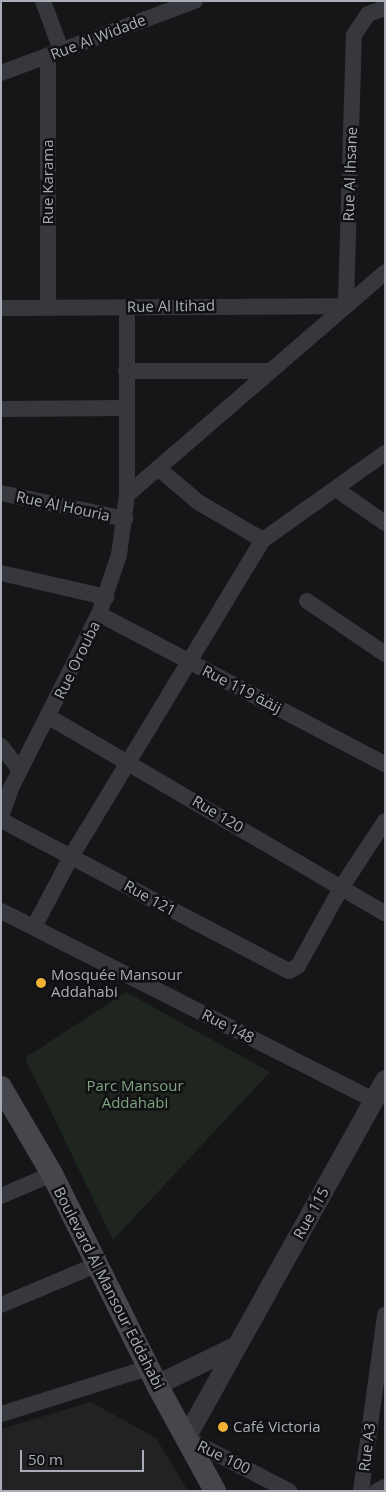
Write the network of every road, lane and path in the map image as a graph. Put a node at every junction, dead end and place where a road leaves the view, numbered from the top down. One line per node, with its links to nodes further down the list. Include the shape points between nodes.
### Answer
1 (43, 1): 4 (street)
2 (195, 1): 4 (street, Rue Al Widade)
3 (385, 8): 7 (street, Rue Al Ihsane, via 362,20 353,47)
4 (55, 53): 5 (street, Rue Al Widade); 8 (street, Rue Karama)
5 (1, 73)
6 (383, 275): 7 (street)
7 (343, 304): 9 (street, Rue Al Itihad); 12 (street)
8 (48, 307): 9 (street, Rue Al Itihad); 10 (street, Rue Al Itihad)
9 (128, 307): 11 (street, Rue Orouba)
10 (1, 308)
11 (126, 371): 12 (street); 13 (street, Rue Orouba)
12 (268, 371): 16 (street)
13 (126, 408): 14 (street); 19 (street, Rue Orouba)
14 (1, 409)
15 (382, 459): 17 (street)
16 (158, 468): 19 (street); 22 (street, via 198,502)
17 (336, 489): 21 (street); 22 (street)
18 (1, 493): 20 (street, Rue Al Houria)
19 (127, 495): 20 (street, Rue Orouba)
20 (125, 519): 24 (street, Rue Orouba)
21 (385, 523)
22 (264, 540): 28 (street)
23 (1, 573): 24 (street)
24 (106, 597): 26 (street, Rue Orouba)
25 (307, 601): 27 (street)
26 (99, 614): 28 (street, Rue 119 زنقة); 29 (street, Rue Orouba)
27 (385, 654)
28 (190, 662): 31 (street); 32 (street, Rue 119 زنقة)
29 (49, 717): 31 (street, Rue 120); 33 (street, Rue Orouba)
30 (1, 746): 33 (street)
31 (130, 762): 36 (street); 37 (street, Rue 120)
32 (385, 764)
33 (20, 770): 34 (street, Rue Orouba)
34 (1, 819): 36 (street, Rue 121)
35 (385, 821): 37 (street)
36 (72, 855): 37 (street, Rue 121, via 281,970 292,971 298,966); 40 (street)
37 (341, 888): 39 (street, Rue 120)
38 (1, 911): 40 (street, Rue 148)
39 (385, 914)
40 (34, 927): 43 (street, Rue 148)
41 (385, 1080): 43 (street, Rue 115)
42 (1, 1087): 44 (main road, Boulevard Al Mansour Eddahabi)
43 (374, 1100): 49 (street, Rue 115)
44 (52, 1174): 45 (street); 46 (main road, Boulevard Al Mansour Eddahabi)
45 (1, 1196)
46 (96, 1265): 47 (street); 50 (main road, Boulevard Al Mansour Eddahabi)
47 (1, 1305)
48 (385, 1315): 56 (street, Rue A3)
49 (237, 1346): 50 (street); 52 (street, Rue 115)
50 (153, 1376): 51 (street); 52 (main road, Boulevard Al Mansour Eddahabi)
51 (1, 1414)
52 (186, 1438): 54 (main road, Boulevard Al Mansour Eddahabi); 55 (street, Rue 100)
53 (385, 1488): 57 (street)
54 (215, 1491)
55 (289, 1491)
56 (361, 1491)
57 (377, 1491)

